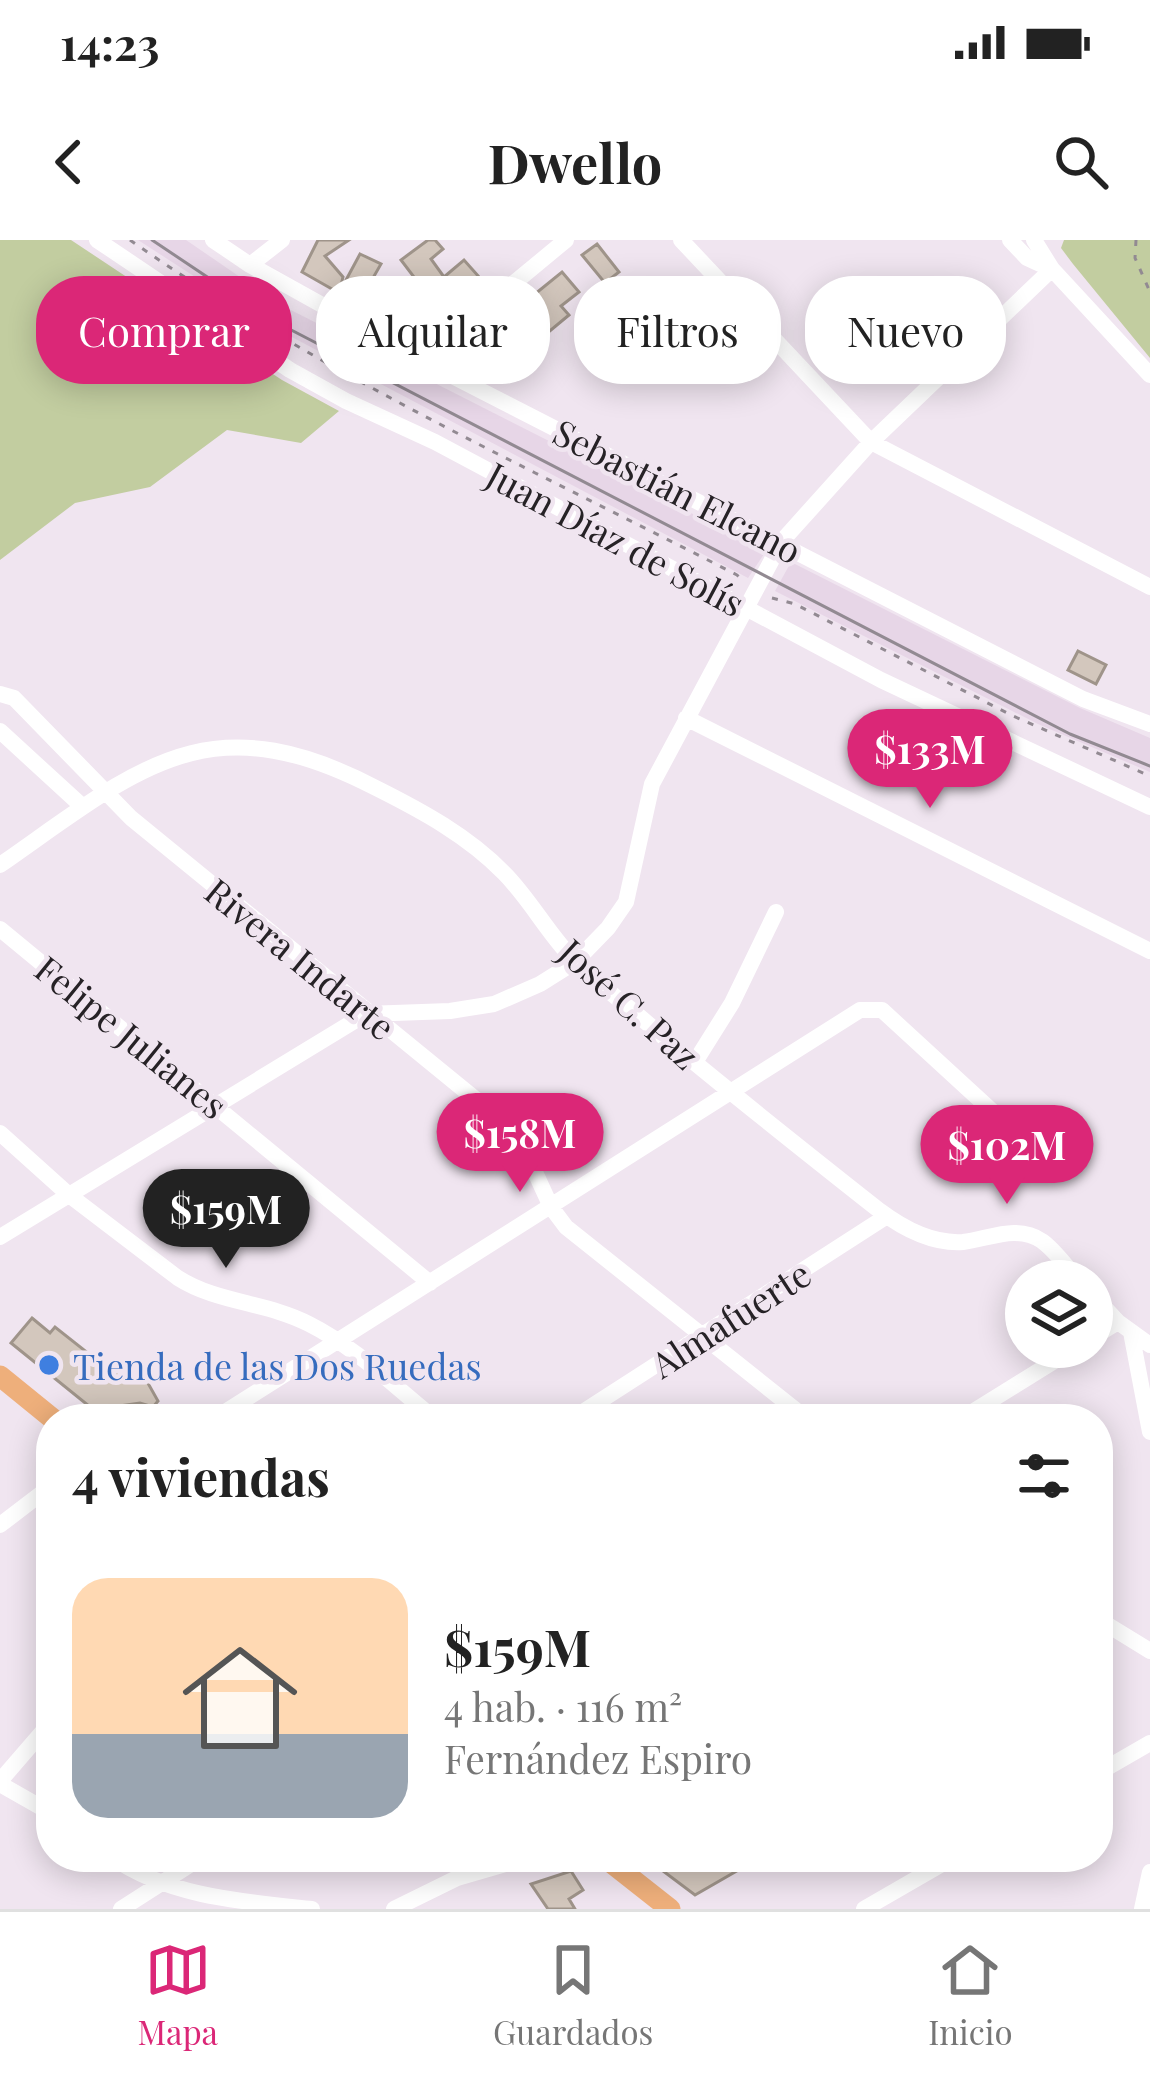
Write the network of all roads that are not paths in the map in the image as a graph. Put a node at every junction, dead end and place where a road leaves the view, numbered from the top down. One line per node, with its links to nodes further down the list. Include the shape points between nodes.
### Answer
1 (97, 240): 18 (street, Juan Díaz de Solís, via 290,370)
2 (213, 240): 9 (street, Sebastián Elcano)
3 (282, 240): 9 (street)
4 (566, 240): 11 (street)
5 (681, 240): 15 (street)
6 (1010, 240): 10 (street)
7 (1034, 240): 10 (street)
8 (1055, 240): 10 (street)
9 (250, 266): 12 (street, Sebastián Elcano)
10 (1052, 269): 13 (street); 15 (street)
11 (522, 276)
12 (316, 302)
13 (1150, 375)
14 (469, 384): 16 (street, Sebastián Elcano)
15 (871, 442): 16 (street); 17 (street)
16 (782, 542): 18 (street); 21 (street, Sebastián Elcano, via 1083,698)
17 (1150, 587)
18 (748, 599): 20 (street); 25 (street, Juan Díaz de Solís, via 952,716)
19 (0, 694): 23 (street, Rivera Indarte, via 14,698)
20 (686, 718): 29 (street); 30 (street, via 652,784 626,902)
21 (1150, 724)
22 (0, 731): 24 (street)
23 (104, 790): 24 (street, José C. Paz); 30 (street, José C. Paz, via 188,753 241,746 294,752 461,836 503,871); 31 (street, Rivera Indarte)
24 (83, 807): 26 (street, José C. Paz)
25 (1150, 808)
26 (0, 865)
27 (776, 912): 32 (street)
28 (0, 928): 34 (street, Felipe Julianes)
29 (1150, 951)
30 (574, 962): 31 (street, via 494,1004); 32 (street, José C. Paz)
31 (366, 1014): 34 (street); 38 (street, Rivera Indarte, via 490,1111 524,1148)
32 (695, 1062): 33 (street, José C. Paz)
33 (731, 1093): 36 (street, via 860,1010 881,1010); 38 (street); 39 (street, José C. Paz)
34 (218, 1105): 37 (street); 42 (street, Felipe Julianes)
35 (0, 1133): 37 (street)
36 (1052, 1166)
37 (69, 1195): 40 (street); 47 (street, via 196,1289 285,1313)
38 (551, 1207): 42 (street); 46 (street, Rivera Indarte)
39 (887, 1216): 41 (street, José C. Paz, via 938,1239 1024,1234); 46 (street, Almafuerte)
40 (0, 1237)
41 (1060, 1260)
42 (430, 1283): 47 (street)
43 (1113, 1316): 44 (street)
44 (1124, 1327): 45 (street); 48 (street); 57 (street)
45 (1113, 1331)
46 (701, 1337): 53 (street, Almafuerte); 54 (street, Rivera Indarte)
47 (338, 1341): 51 (street); 52 (street)
48 (1150, 1345)
49 (1043, 1368): 55 (street)
50 (0, 1376): 56 (main road)
51 (238, 1404)
52 (416, 1404)
53 (596, 1404)
54 (788, 1404)
55 (985, 1404)
56 (36, 1405)
57 (1150, 1432)
58 (36, 1497): 59 (street)
59 (0, 1525)
60 (1113, 1628): 61 (street)
61 (1150, 1651)
62 (36, 1740): 65 (street)
63 (1150, 1743): 64 (street)
64 (1113, 1764)
65 (0, 1783): 66 (street)
66 (36, 1805)
67 (143, 1872): 73 (street)
68 (179, 1872): 73 (street)
69 (478, 1872): 77 (street)
70 (622, 1872): 74 (main road)
71 (928, 1872): 78 (street)
72 (1150, 1872): 79 (street)
73 (164, 1882): 75 (street); 76 (street)
74 (665, 1908)
75 (121, 1909)
76 (312, 1909)
77 (394, 1909)
78 (864, 1909)
79 (1142, 1909)

